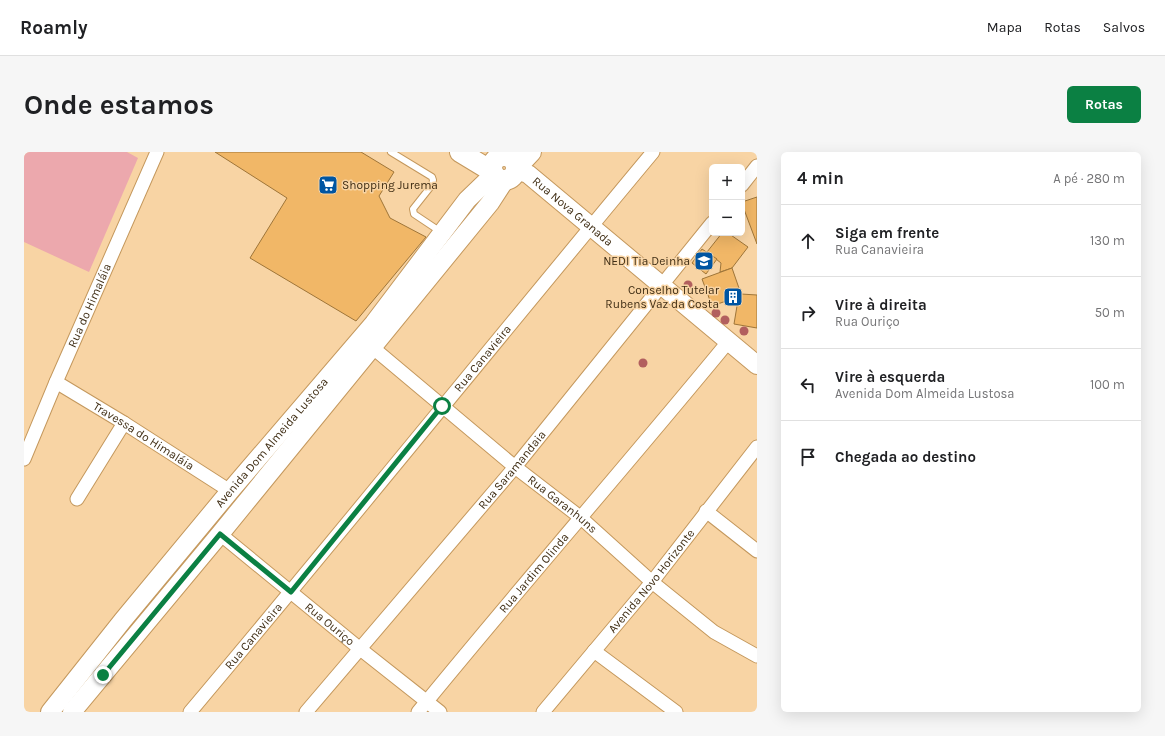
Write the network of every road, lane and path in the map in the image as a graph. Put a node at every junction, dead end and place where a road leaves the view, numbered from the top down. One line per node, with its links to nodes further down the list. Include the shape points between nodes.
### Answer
1 (157, 152): 16 (street, Rua do Himaláia)
2 (391, 152): 11 (lane, via 432,177 432,185 413,212)
3 (460, 152): 6 (main road)
4 (531, 152): 6 (main road, Avenida Dom Almeida Lustosa)
5 (653, 152): 9 (street, Rua Canavieira)
6 (504, 165): 9 (street, Rua Nova Granada, via 528,174); 11 (street, Avenida Dom Almeida Lustosa, via 467,200); 14 (street, Avenida Dom Almeida Lustosa, via 490,202)
7 (757, 166): 8 (street)
8 (745, 181)
9 (592, 226): 12 (street, Rua Nova Granada); 17 (street, Rua Canavieira)
10 (709, 227): 12 (street, Rua Saramandaia)
11 (442, 233): 22 (street, Avenida Dom Almeida Lustosa, via 374,323)
12 (662, 286): 13 (street, Rua Nova Granada); 21 (street, Rua Saramandaia)
13 (728, 342): 15 (street, Rua Nova Granada); 25 (street, Rua Jardim Olinda)
14 (372, 347): 17 (street, Rua Garanhuns); 26 (street, Avenida Dom Almeida Lustosa)
15 (757, 365)
16 (56, 382): 18 (street, Travessa do Himaláia); 20 (street, Rua do Himaláia)
17 (442, 406): 21 (street, Rua Garanhuns); 29 (street, Rua Canavieira)
18 (124, 423): 22 (street, Travessa do Himaláia); 23 (street)
19 (757, 447): 24 (street, Avenida Novo Horizonte)
20 (24, 459)
21 (515, 467): 25 (street, Rua Garanhuns); 30 (street, Rua Saramandaia)
22 (230, 491): 33 (street, Avenida Dom Almeida Lustosa)
23 (77, 499)
24 (706, 512): 27 (street); 28 (street, Avenida Novo Horizonte)
25 (580, 517): 28 (street, Rua Garanhuns); 35 (street, Rua Jardim Olinda)
26 (220, 534): 29 (street, Rua Ouriço); 34 (street, Avenida Dom Almeida Lustosa)
27 (757, 551)
28 (652, 582): 31 (street, Avenida Novo Horizonte); 32 (street, Rua Garanhuns, via 714,632)
29 (291, 592): 30 (street, Rua Ouriço); 38 (street, Rua Canavieira)
30 (359, 648): 35 (street, Rua Ouriço); 39 (street, Rua Saramandaia)
31 (594, 651): 42 (street, Avenida Novo Horizonte); 43 (street)
32 (757, 656)
33 (89, 663): 34 (street); 36 (street, Avenida Dom Almeida Lustosa)
34 (103, 675): 37 (street, Avenida Dom Almeida Lustosa)
35 (428, 701): 40 (street, Rua Jardim Olinda); 41 (street, Rua Ouriço)
36 (50, 712)
37 (72, 712)
38 (190, 712)
39 (306, 712)
40 (418, 712)
41 (440, 712)
42 (543, 712)
43 (676, 712)

